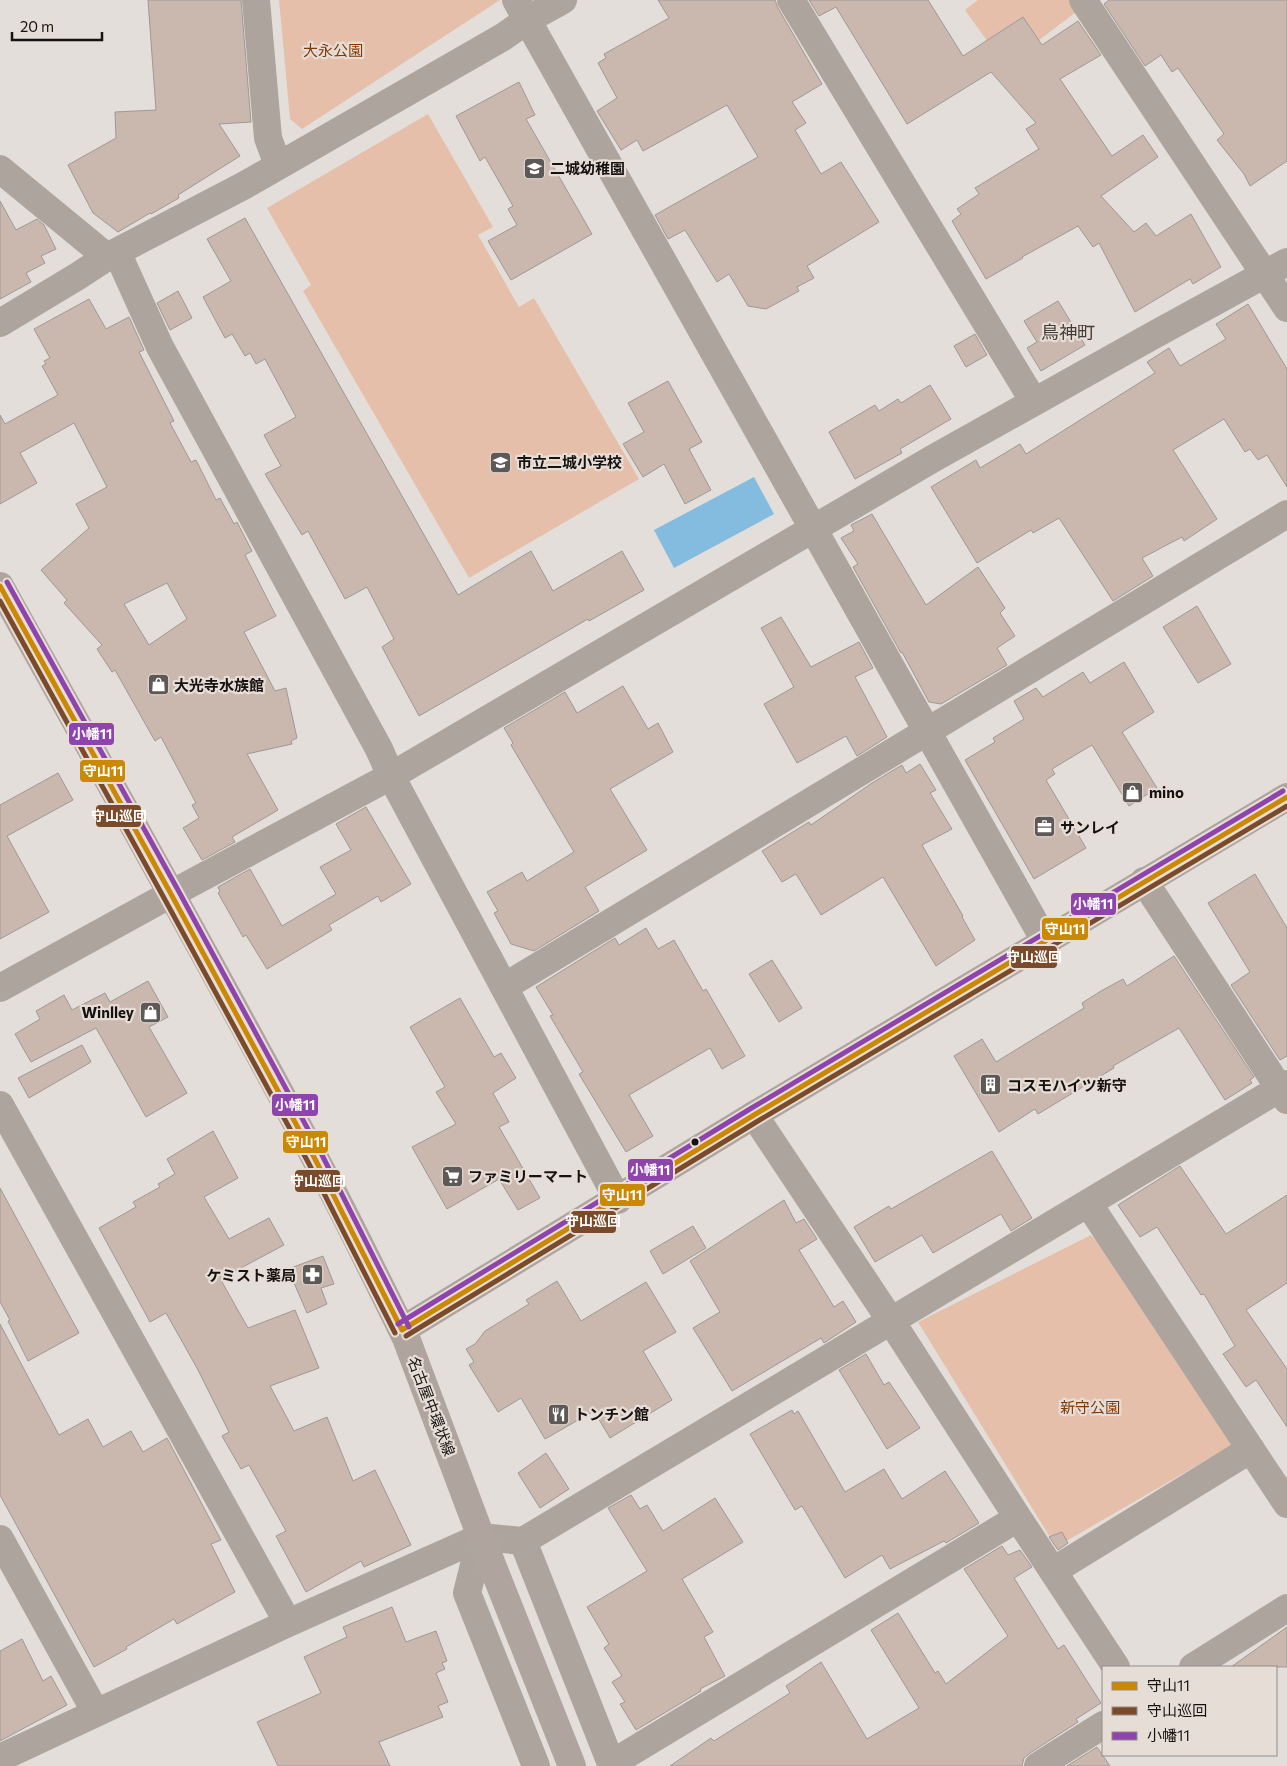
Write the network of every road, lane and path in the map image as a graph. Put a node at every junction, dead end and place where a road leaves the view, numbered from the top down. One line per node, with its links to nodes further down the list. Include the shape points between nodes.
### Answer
1 (256, 0): 6 (street, via 268,138)
2 (563, 0): 5 (street)
3 (791, 0): 12 (street)
4 (1083, 0): 9 (street)
5 (522, 10): 6 (street, via 503,37); 14 (street)
6 (278, 165): 8 (street)
7 (0, 169): 8 (street)
8 (112, 254): 11 (street); 17 (street)
9 (1276, 269): 10 (street); 12 (street)
10 (1287, 308)
11 (0, 322)
12 (1034, 402): 14 (street)
13 (1287, 514): 16 (street)
14 (814, 529): 16 (street); 17 (street)
15 (0, 586): 20 (main road, 名古屋中環状線)
16 (928, 732): 21 (street); 22 (street)
17 (391, 776): 20 (street); 22 (street)
18 (1287, 797): 19 (street)
19 (1144, 881): 21 (street); 24 (street)
20 (171, 894): 23 (street); 30 (main road, 名古屋中環状線, via 316,1158)
21 (1045, 941): 26 (street)
22 (504, 987): 27 (street)
23 (0, 988)
24 (1285, 1091): 28 (street)
25 (0, 1105): 39 (street)
26 (754, 1115): 27 (street); 29 (street)
27 (618, 1200): 30 (street)
28 (1088, 1203): 29 (street); 31 (street)
29 (891, 1321): 33 (street); 36 (street)
30 (402, 1330): 34 (main road, 名古屋中環状線)
31 (1250, 1449): 32 (street); 37 (street)
32 (1287, 1504)
33 (1018, 1518): 37 (street); 45 (street)
34 (481, 1538): 36 (street); 39 (street); 46 (street, via 467,1593); 47 (main road, 名古屋中環状線)
35 (0, 1539): 42 (street)
36 (524, 1541): 45 (street)
37 (1053, 1571): 40 (street)
38 (1287, 1608): 41 (street)
39 (288, 1623): 42 (street)
40 (1115, 1666)
41 (1195, 1666)
42 (96, 1714): 44 (street)
43 (1102, 1726): 48 (street)
44 (0, 1758)
45 (611, 1765)
46 (536, 1766)
47 (572, 1766)
48 (1038, 1766)

